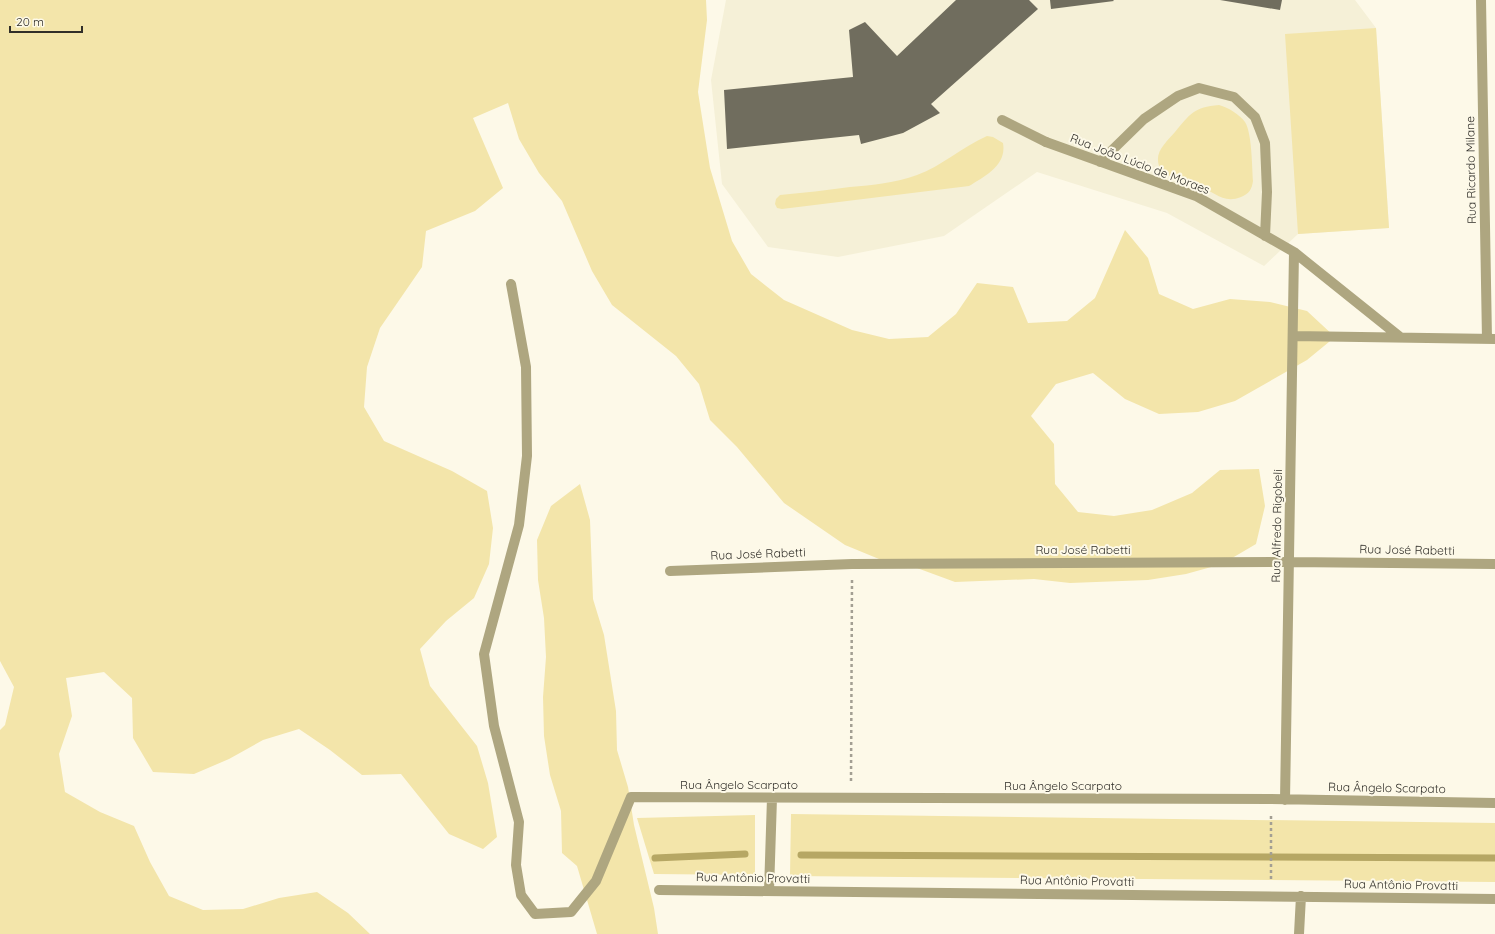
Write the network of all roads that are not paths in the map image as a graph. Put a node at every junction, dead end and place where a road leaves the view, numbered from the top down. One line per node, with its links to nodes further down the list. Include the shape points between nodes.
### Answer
1 (1481, 0): 9 (street, Rua Ricardo Milane)
2 (1002, 120): 3 (street, Rua João Lúcio de Moraes, via 1046,142)
3 (1100, 162): 4 (street, Rua João Lúcio de Moraes, via 1196,196); 4 (street, via 1144,119 1178,96 1199,88 1234,97 1254,117 1265,143)
4 (1265, 236): 5 (street, Rua João Lúcio de Moraes)
5 (1294, 252): 7 (street, Rua Alfredo Rigobeli); 8 (street, Rua João Lúcio de Moraes)
6 (511, 284): 13 (street, Rua Ângelo Scarpato, via 526,367 527,456 519,525 484,654 494,726 519,822 516,865 522,895 535,914 571,912 596,881 631,797)
7 (1293, 336): 8 (street); 10 (street, Rua Alfredo Rigobeli)
8 (1400, 338): 9 (street)
9 (1491, 339)
10 (1289, 562): 11 (street, Rua José Rabetti); 12 (street, Rua José Rabetti, via 852,564); 14 (street, Rua Alfredo Rigobeli)
11 (1495, 564)
12 (670, 571)
13 (772, 798): 14 (street, Rua Ângelo Scarpato); 17 (street)
14 (1285, 800): 15 (street, Rua Ângelo Scarpato)
15 (1495, 803)
16 (659, 890): 17 (street, Rua Antônio Provatti)
17 (770, 891): 18 (street, Rua Antônio Provatti)
18 (1301, 896): 19 (street, Rua Antônio Provatti); 20 (street)
19 (1495, 899)
20 (1299, 934)

